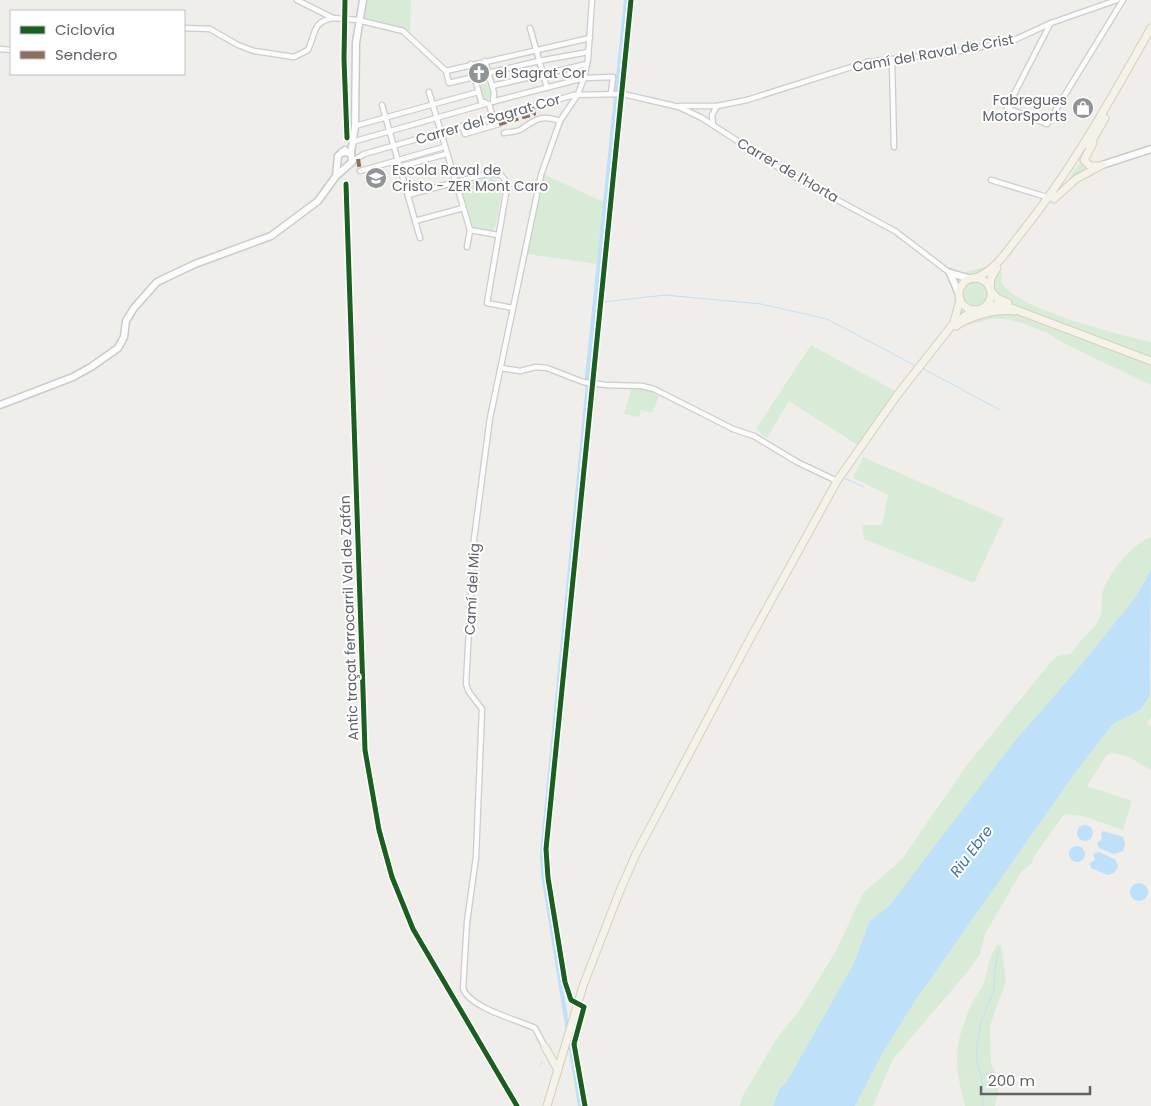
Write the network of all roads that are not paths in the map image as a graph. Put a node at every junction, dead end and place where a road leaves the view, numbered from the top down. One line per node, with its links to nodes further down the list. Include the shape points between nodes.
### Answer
1 (297, 0): 6 (street)
2 (363, 0): 7 (street)
3 (592, 0): 13 (street, Camí del Mig)
4 (1118, 0): 8 (street, Camí del Raval de Crist)
5 (1124, 0): 8 (street, via 1047,124 1008,108)
6 (333, 18): 7 (street); 9 (street, via 322,20 308,50 294,57 254,51 210,29)
7 (358, 20): 21 (street, via 403,31); 45 (street)
8 (1051, 23): 16 (street, Camí del Raval de Crist, via 1010,42)
9 (185, 28)
10 (530, 28): 14 (street)
11 (1151, 28): 68 (main road)
12 (1151, 37): 50 (main road)
13 (590, 38): 14 (street); 15 (street, Camí del Mig)
14 (536, 49): 17 (street); 18 (street)
15 (588, 52): 18 (street); 20 (street, Camí del Mig)
16 (892, 59): 36 (street, Camí del Raval de Crist, via 850,66 747,100); 54 (street)
17 (485, 61): 19 (street); 22 (street)
18 (539, 61): 22 (street); 23 (street)
19 (470, 64): 21 (street); 24 (street)
20 (587, 64): 23 (street); 25 (street, Camí del Mig)
21 (446, 71): 24 (street, via 450,83)
22 (488, 73): 26 (street)
23 (543, 74): 26 (street); 27 (street)
24 (474, 77): 29 (street)
25 (584, 78): 27 (street); 30 (street, via 612,77); 31 (street, Camí del Mig)
26 (492, 86): 32 (street)
27 (547, 88): 32 (street)
28 (429, 92): 33 (street)
29 (478, 92): 32 (street, via 480,102); 33 (street)
30 (613, 93): 31 (street, Carrer del Sagrat Cor); 35 (street, Carrer de l'Horta)
31 (578, 94): 39 (street, Carrer del Sagrat Cor); 43 (street, Camí del Mig)
32 (490, 103): 39 (street); 41 (street)
33 (432, 104): 40 (street); 41 (street)
34 (382, 105): 40 (street)
35 (673, 106): 37 (street, Camí del Raval de Crist); 42 (street, Carrer de l'Horta)
36 (717, 106): 37 (street, Camí del Raval de Crist); 38 (street)
37 (707, 107): 42 (street)
38 (712, 113): 42 (street); 44 (street)
39 (495, 117): 46 (street, Carrer del Sagrat Cor); 46 (street, via 500,124 465,134)
40 (385, 118): 45 (street); 47 (street)
41 (436, 118): 47 (street); 48 (street)
42 (703, 118): 44 (street, Carrer de l'Horta)
43 (560, 122): 49 (street, via 545,118); 82 (street, Camí del Mig, via 541,175)
44 (713, 124): 76 (street, Carrer de l'Horta, via 787,173 895,231)
45 (355, 126): 51 (street)
46 (462, 126): 48 (street, Carrer del Sagrat Cor)
47 (389, 132): 51 (street); 52 (street)
48 (440, 132): 52 (street, Carrer del Sagrat Cor); 53 (street)
49 (504, 133)
50 (1095, 137): 61 (main road, via 1084,160 1090,166); 68 (main road)
51 (352, 143): 56 (street); 58 (street)
52 (393, 146): 58 (street, Carrer del Sagrat Cor); 60 (street)
53 (444, 147): 57 (street); 60 (street)
54 (894, 147)
55 (1151, 149): 61 (street)
56 (342, 152): 58 (street); 59 (street)
57 (446, 154): 62 (street); 66 (street)
58 (351, 159): 59 (street, via 342,165); 64 (street)
59 (338, 161): 64 (street)
60 (398, 161): 62 (street); 63 (street)
61 (1102, 165): 68 (main road, via 1076,179)
62 (399, 167): 67 (street)
63 (360, 171)
64 (336, 176): 90 (street, via 316,204 264,240 195,264 157,282 126,321 124,337 118,348 91,367)
65 (991, 180): 68 (street)
66 (455, 182): 67 (street); 69 (street); 72 (street, via 489,173 501,174 506,193)
67 (408, 195): 70 (street)
68 (1052, 198): 75 (main road); 77 (main road, via 990,271)
69 (463, 208): 70 (street); 71 (street)
70 (415, 221): 73 (street)
71 (470, 230): 72 (street); 74 (street)
72 (498, 235): 82 (street, via 487,303)
73 (420, 238)
74 (467, 247)
75 (1003, 261): 78 (main road, via 993,274); 80 (main road, via 996,273 995,284 998,292)
76 (950, 273): 77 (street); 79 (street)
77 (973, 279): 78 (main road, via 983,280); 79 (main road, via 963,283)
78 (990, 290): 80 (main road, via 1001,300); 81 (main road)
79 (959, 297): 83 (main road, via 965,307); 85 (main road)
80 (1013, 304): 87 (main road)
81 (986, 306): 83 (main road); 84 (main road, via 1001,304)
82 (513, 308): 89 (street, Camí del Mig)
83 (974, 310): 85 (main road)
84 (1037, 318): 86 (main road, via 1009,311 977,316 958,324); 88 (main road)
85 (953, 324): 86 (main road)
86 (934, 348): 91 (main road)
87 (1151, 356)
88 (1151, 360)
89 (501, 368): 91 (street, via 520,371 547,368 592,384 654,389 733,429 754,436); 92 (street, Camí del Mig, via 490,418 474,539 470,604 466,684 482,709 476,857 467,922 463,988 476,1004 535,1028)
90 (0, 405)
91 (837, 482): 93 (main road, via 636,854 602,933 564,1052)
92 (545, 1047): 93 (main road)
93 (557, 1059): 94 (main road, via 558,1070)
94 (547, 1106)

